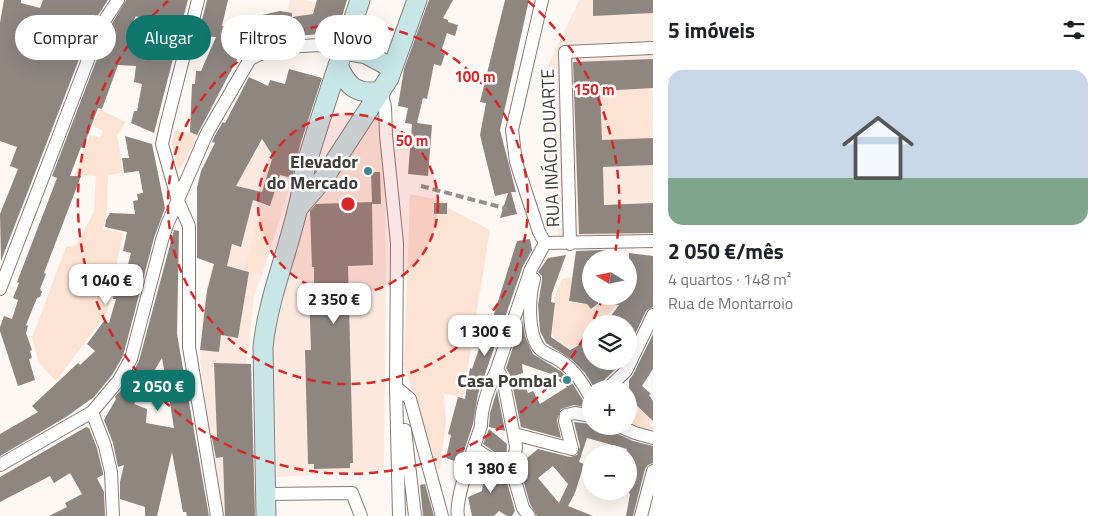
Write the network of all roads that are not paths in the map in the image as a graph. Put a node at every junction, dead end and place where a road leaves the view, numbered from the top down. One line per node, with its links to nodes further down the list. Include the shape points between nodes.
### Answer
1 (118, 0): 20 (street, via 101,26)
2 (198, 0): 14 (street, via 162,144)
3 (360, 0): 6 (main road)
4 (417, 0): 12 (main road)
5 (542, 0): 17 (street, via 512,130 516,162)
6 (355, 15)
7 (315, 45): 14 (street, via 273,48 250,59 207,133)
8 (653, 48): 18 (street, RUA INÁCIO DUARTE, via 565,52)
9 (339, 60): 15 (main road, via 305,169)
10 (340, 60): 13 (main road, via 342,77 350,85 369,93)
11 (377, 60): 12 (main road)
12 (392, 68): 13 (main road)
13 (381, 91): 15 (main road, via 324,178); 27 (street, via 397,243)
14 (178, 201): 29 (street, via 162,240 131,360); 40 (street, via 189,226 189,347)
15 (299, 207): 38 (main road, via 275,285 262,347)
16 (653, 241): 18 (street)
17 (545, 243): 18 (street); 19 (street)
18 (570, 244)
19 (530, 269): 24 (street); 26 (street, via 534,277 530,304 533,333 540,348 562,362)
20 (0, 289)
21 (653, 315): 22 (street)
22 (641, 341): 23 (street); 25 (street, via 626,371)
23 (653, 348)
24 (497, 369): 31 (street, via 503,379); 34 (street, via 490,384)
25 (616, 380)
26 (582, 382)
27 (396, 388): 28 (street); 45 (street, via 410,398)
28 (397, 406): 43 (street); 44 (street, via 405,428)
29 (92, 412): 35 (street); 39 (street, via 111,472)
30 (582, 414): 31 (street, via 566,415 572,449)
31 (514, 434): 37 (street)
32 (637, 434): 33 (street)
33 (653, 438)
34 (474, 448): 37 (street); 46 (street, via 460,494)
35 (0, 465)
36 (653, 471): 48 (street)
37 (513, 474): 47 (street, via 523,508)
38 (266, 494): 41 (main road); 42 (street, via 352,493)
39 (113, 516)
40 (217, 516)
41 (266, 516)
42 (361, 516)
43 (399, 516)
44 (414, 516)
45 (442, 516)
46 (458, 516)
47 (529, 516)
48 (641, 516)

